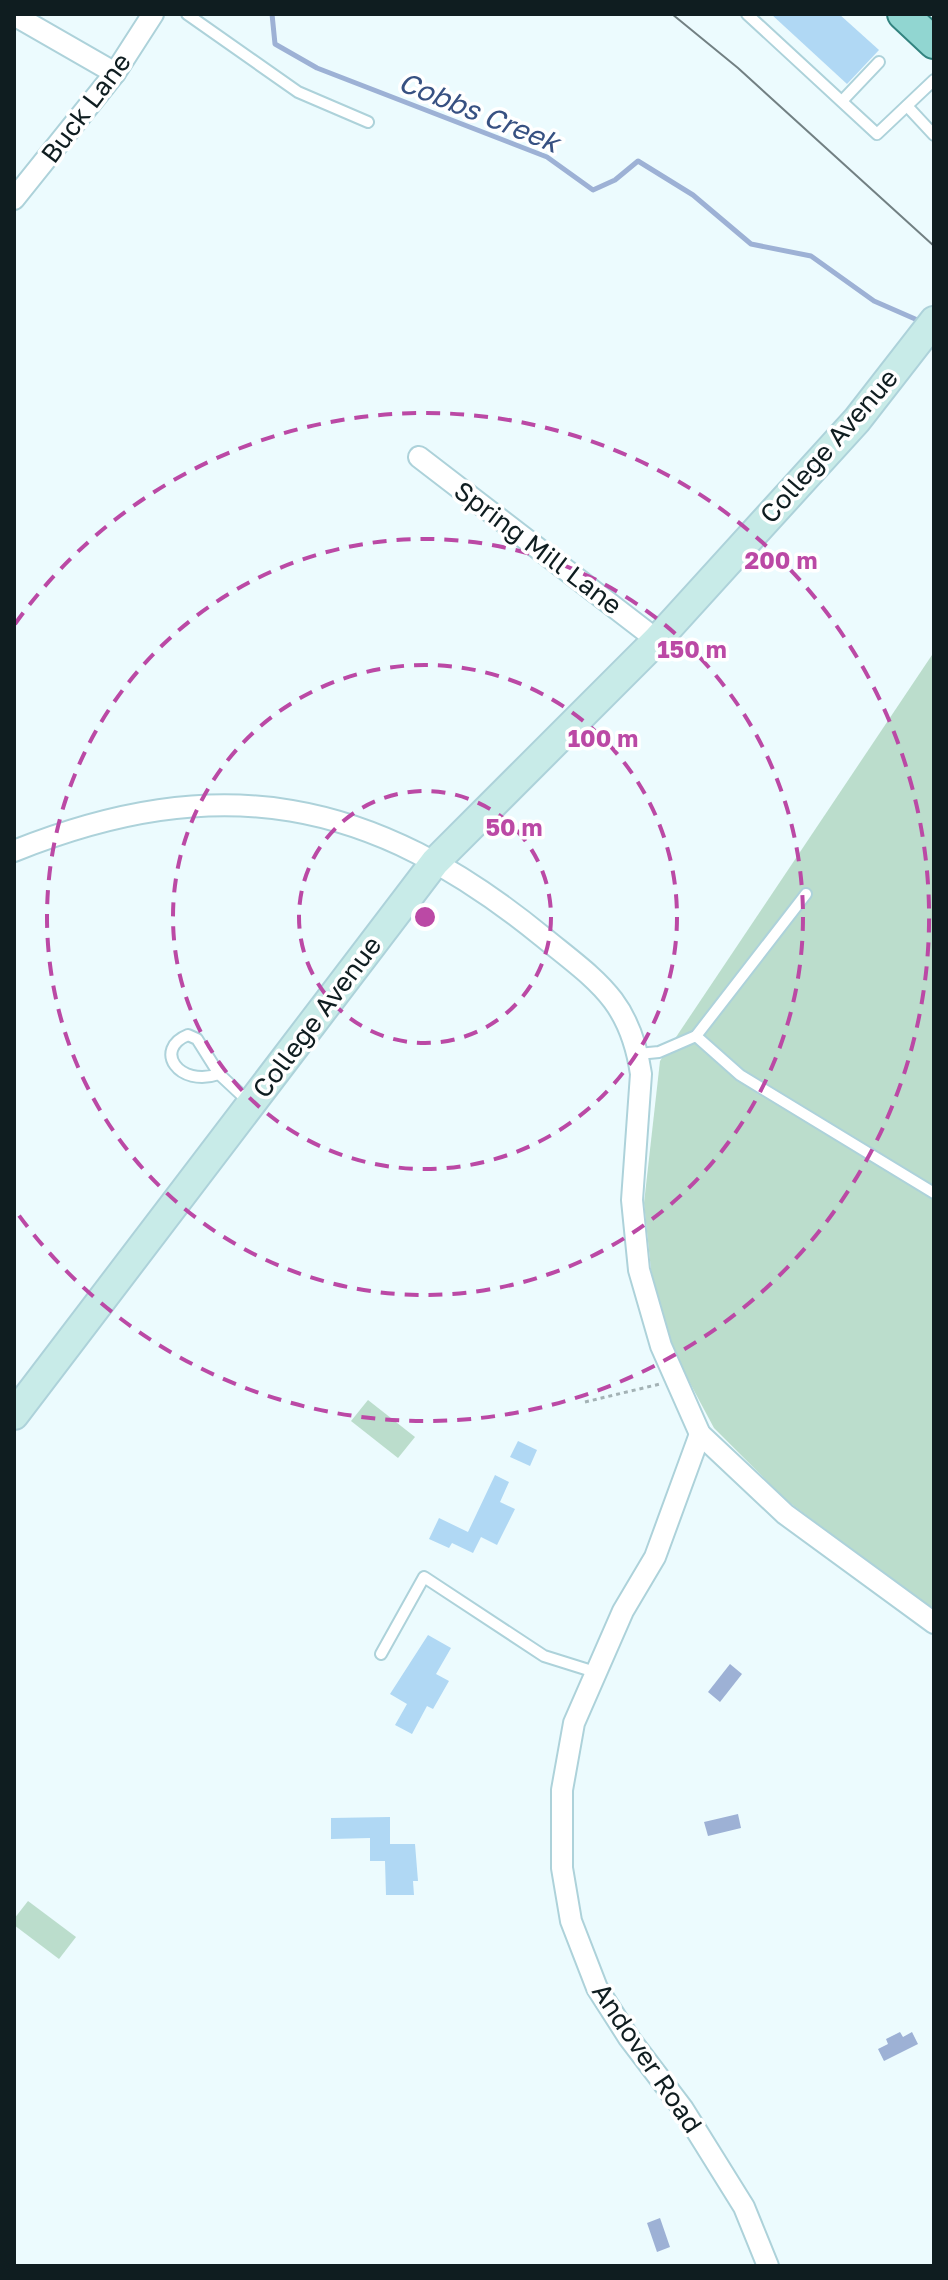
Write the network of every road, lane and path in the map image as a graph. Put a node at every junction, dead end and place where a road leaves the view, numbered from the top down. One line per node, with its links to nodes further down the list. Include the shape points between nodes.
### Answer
1 (153, 14): 8 (street, Buck Lane)
2 (187, 14): 12 (lane, via 298,92)
3 (747, 14): 10 (lane)
4 (14, 15): 8 (street)
5 (909, 16): 6 (main road)
6 (934, 43)
7 (879, 62): 10 (lane)
8 (115, 73): 14 (street, Buck Lane)
9 (934, 80): 11 (lane)
10 (842, 101): 11 (lane, via 877,134)
11 (907, 106): 13 (lane)
12 (368, 122)
13 (934, 135)
14 (14, 199)
15 (934, 321): 17 (main road, College Avenue, via 857,420)
16 (419, 457): 17 (street, Spring Mill Lane)
17 (657, 640): 19 (main road, College Avenue)
18 (14, 851): 19 (street, via 130,814 245,804 312,813 376,834)
19 (435, 862): 22 (street, via 523,921 595,979 631,1027); 24 (main road, College Avenue)
20 (806, 894): 21 (lane)
21 (696, 1036): 22 (lane); 25 (lane, via 740,1075)
22 (638, 1054): 26 (street, via 634,1239 649,1309)
23 (219, 1074): 23 (lane, via 197,1039 179,1039 172,1050 174,1065 183,1075 198,1079); 24 (lane)
24 (251, 1103): 28 (main road, College Avenue)
25 (934, 1193)
26 (675, 1380): 27 (path); 29 (street)
27 (585, 1402)
28 (14, 1415)
29 (700, 1434): 30 (street, via 785,1514); 32 (street, Andover Road, via 655,1557)
30 (934, 1623)
31 (381, 1654): 32 (lane, via 424,1577 544,1656)
32 (595, 1672): 33 (street, Andover Road, via 574,1723 562,1790 562,1868 571,1921 603,1999 683,2109 744,2207)
33 (768, 2266)

